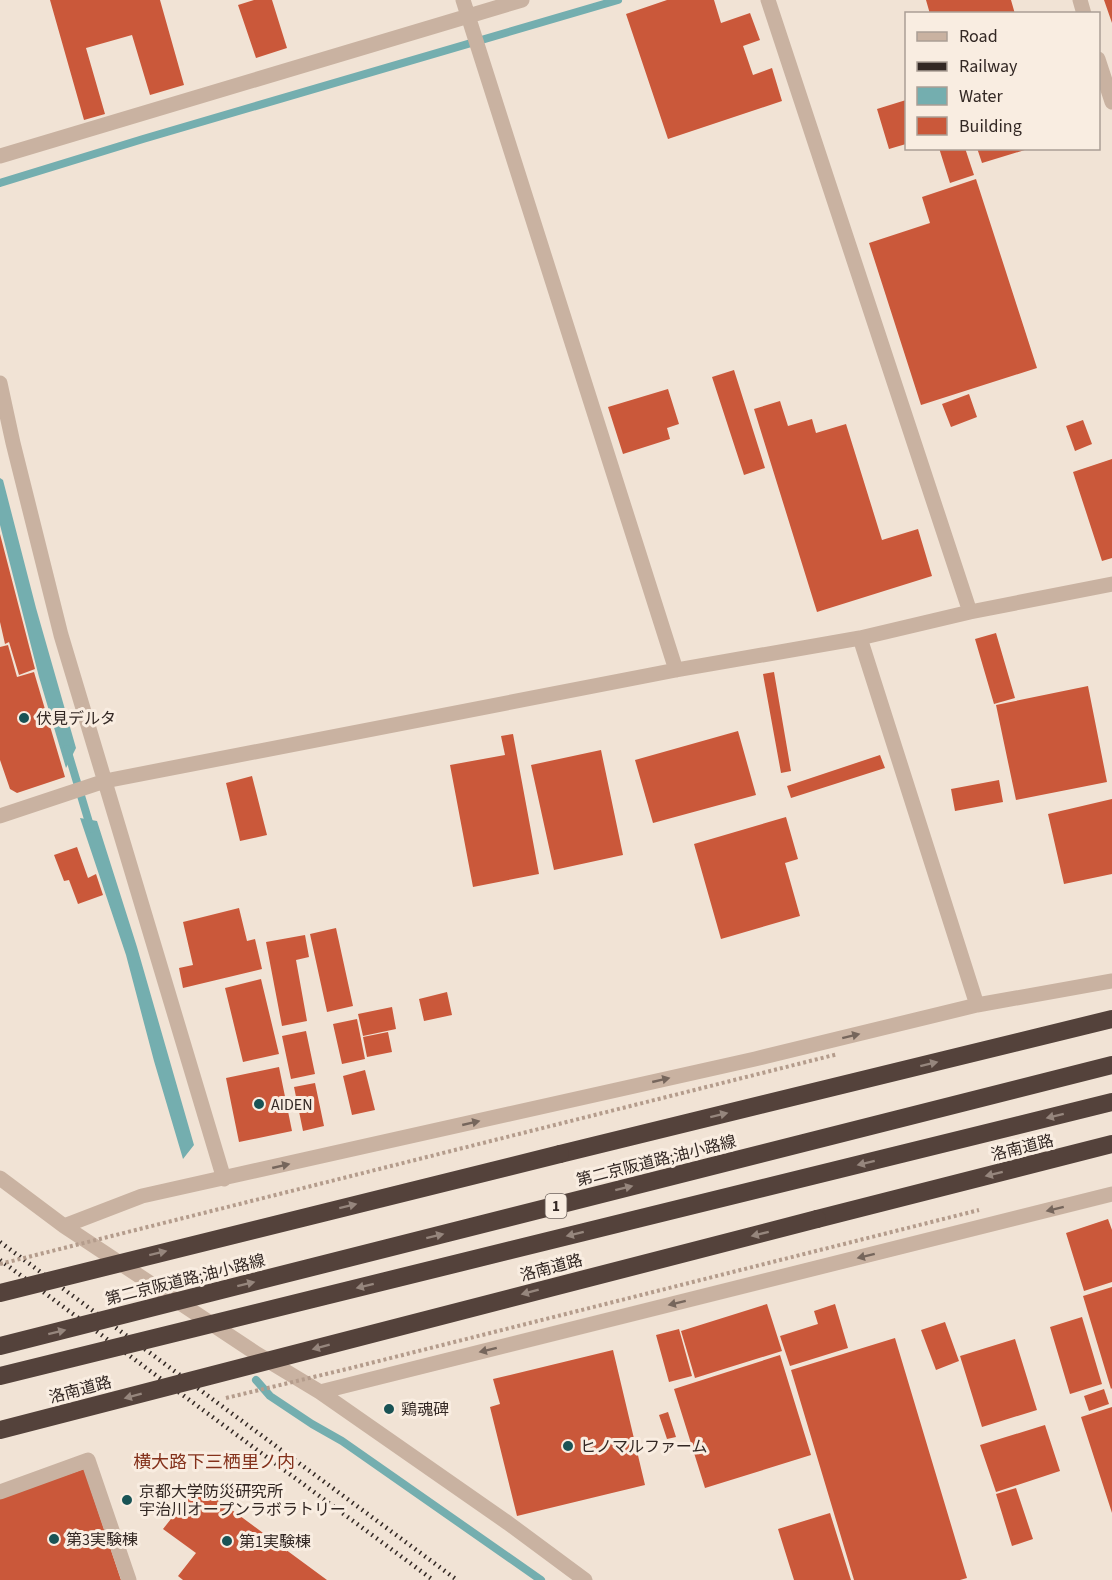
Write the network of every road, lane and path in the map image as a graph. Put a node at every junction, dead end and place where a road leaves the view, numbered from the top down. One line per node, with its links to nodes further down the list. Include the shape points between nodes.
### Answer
1 (463, 0): 4 (street)
2 (522, 0): 4 (street)
3 (768, 0): 11 (street)
4 (469, 16): 7 (street); 13 (street)
5 (1100, 65): 6 (street)
6 (1112, 102)
7 (0, 156)
8 (0, 383): 9 (street)
9 (4, 447): 14 (street)
10 (1112, 584): 11 (street)
11 (970, 612): 12 (street)
12 (860, 638): 13 (street); 17 (street)
13 (676, 670): 14 (street)
14 (105, 781): 15 (street); 24 (street)
15 (0, 816)
16 (1112, 981): 17 (street)
17 (977, 1005): 24 (street, one-way to 17)
18 (1112, 1019): 29 (highway, one-way to 18, bridge)
19 (838, 1054): 28 (path, bridge)
20 (1112, 1065): 30 (highway, 第二京阪道路;油小路線 / 1, one-way to 20, bridge)
21 (1112, 1102): 31 (highway, 1, one-way to 31, bridge)
22 (1112, 1144): 34 (highway, 洛南道路, one-way to 34, bridge)
23 (0, 1178): 27 (street)
24 (224, 1179): 27 (street, via 142,1196)
25 (1112, 1194): 32 (street, one-way to 32)
26 (979, 1210): 33 (path, bridge)
27 (64, 1226): 32 (street)
28 (0, 1264)
29 (0, 1293)
30 (0, 1346)
31 (0, 1376)
32 (320, 1392): 37 (street)
33 (224, 1398)
34 (0, 1430)
35 (0, 1491): 36 (street, via 88,1460)
36 (129, 1580)
37 (585, 1580)

